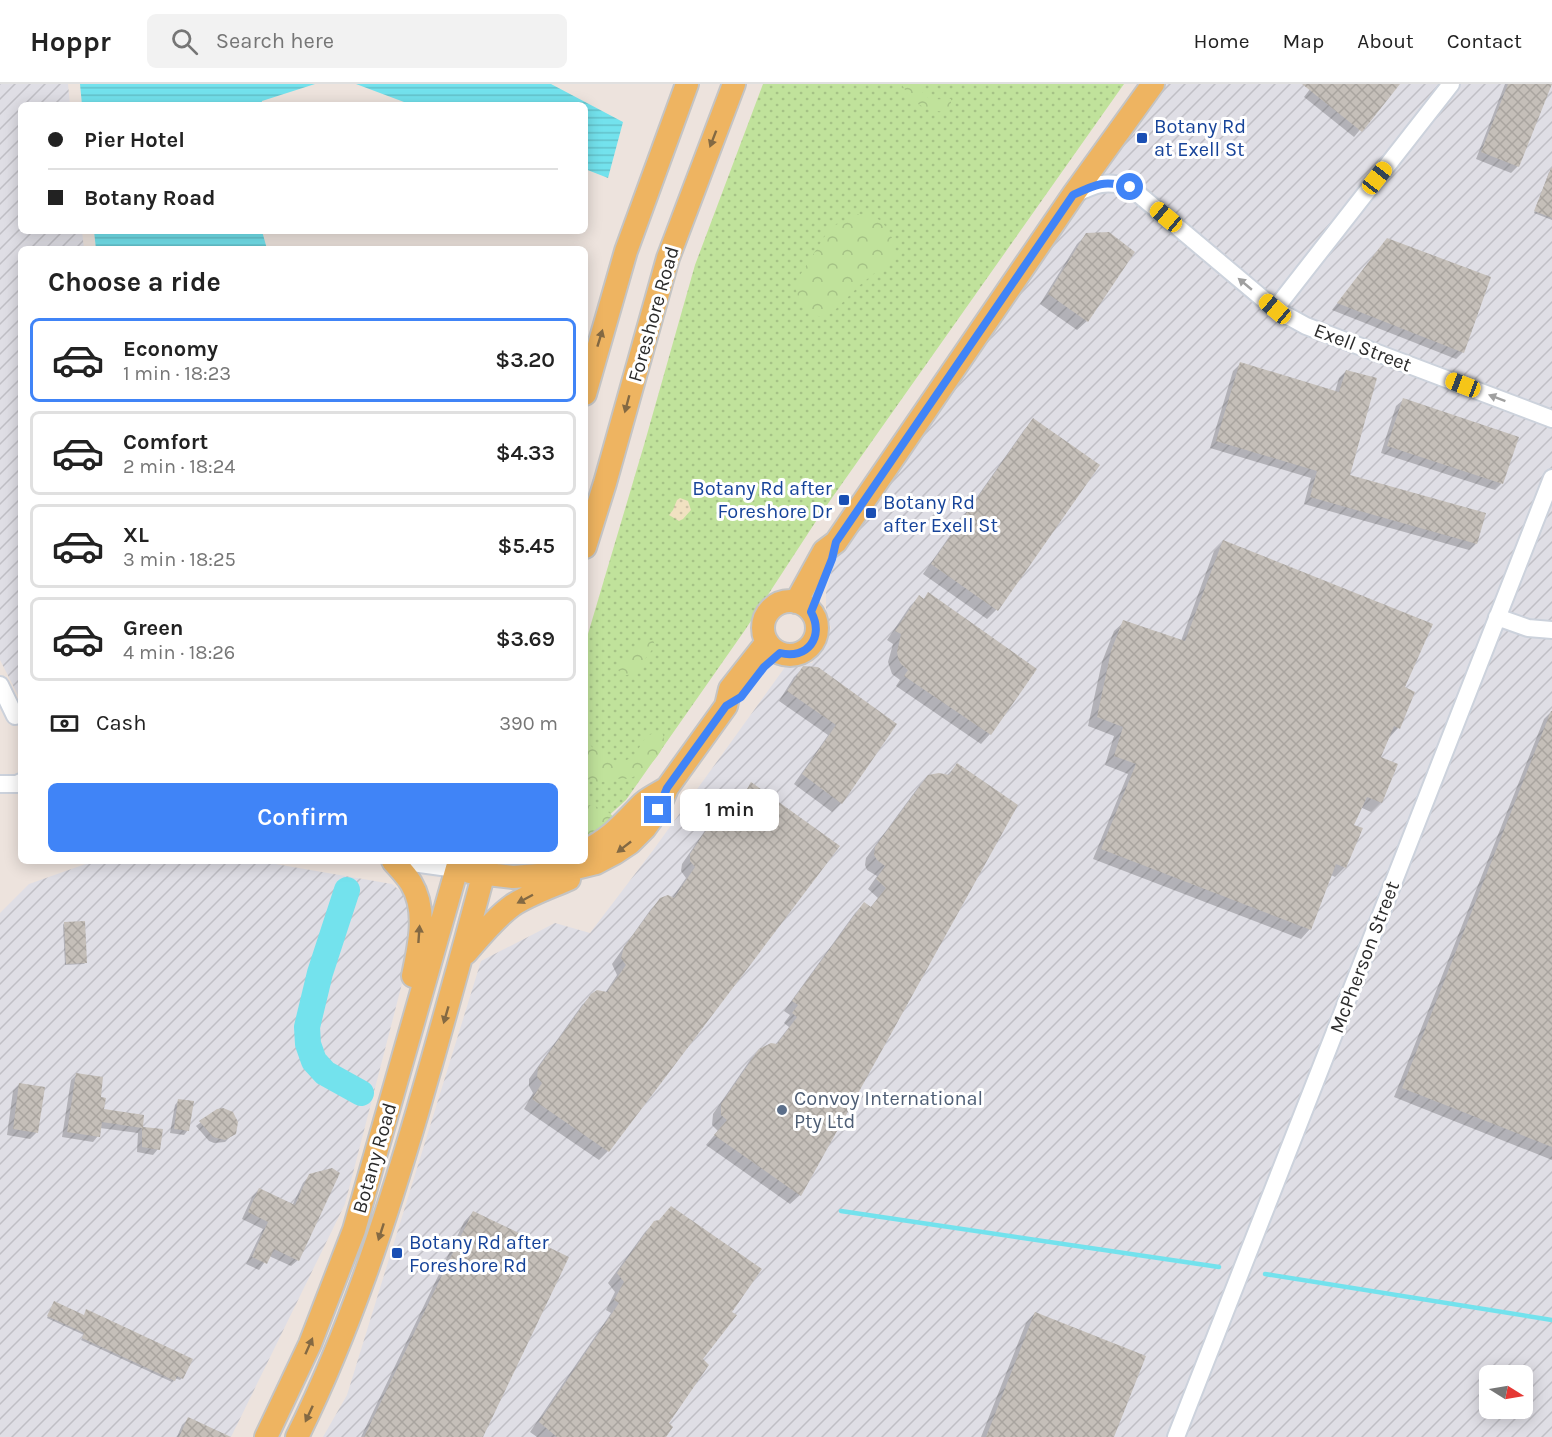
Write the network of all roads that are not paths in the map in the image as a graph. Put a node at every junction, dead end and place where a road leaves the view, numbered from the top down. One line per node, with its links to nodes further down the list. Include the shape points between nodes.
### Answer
1 (687, 84): 7 (main road, one-way to 1, via 626,251)
2 (734, 84): 10 (main road, Foreshore Road, one-way to 10, via 668,258)
3 (1153, 84): 5 (main road)
4 (1451, 84): 6 (street)
5 (1073, 195): 6 (street, Exell Street, one-way to 5, via 1130,187 1112,182); 11 (main road, via 836,542 824,551)
6 (1275, 309): 8 (street, Exell Street, one-way to 6, via 1306,326)
7 (588, 384)
8 (1552, 419)
9 (1552, 478): 12 (street, McPherson Street)
10 (588, 537)
11 (804, 607): 14 (main road, via 787,601 765,616 763,625); 14 (main road, via 816,620 815,638 810,646 796,654)
12 (1497, 617): 13 (street, via 1528,628); 31 (street, McPherson Street)
13 (1552, 630)
14 (773, 648): 17 (main road, via 764,667 741,697 726,706)
15 (0, 685): 16 (street)
16 (12, 718)
17 (667, 788): 18 (main road); 20 (main road, one-way to 20, via 645,828 615,853)
18 (622, 824): 19 (main road); 20 (main road)
19 (588, 841)
20 (590, 857)
21 (395, 864): 28 (main road, one-way to 21, via 421,908 411,884)
22 (443, 864): 25 (street)
23 (574, 864): 26 (main road, via 551,874 513,877)
24 (585, 864): 27 (main road, one-way to 27, via 577,876 513,905)
25 (458, 865): 26 (main road); 28 (main road, Botany Road)
26 (486, 868): 27 (main road, Botany Road)
27 (461, 959): 30 (main road, Botany Road, one-way to 30, via 381,1233 343,1335)
28 (398, 1075): 29 (main road, Botany Road, one-way to 28, via 333,1289)
29 (266, 1437)
30 (297, 1437)
31 (1176, 1437)

